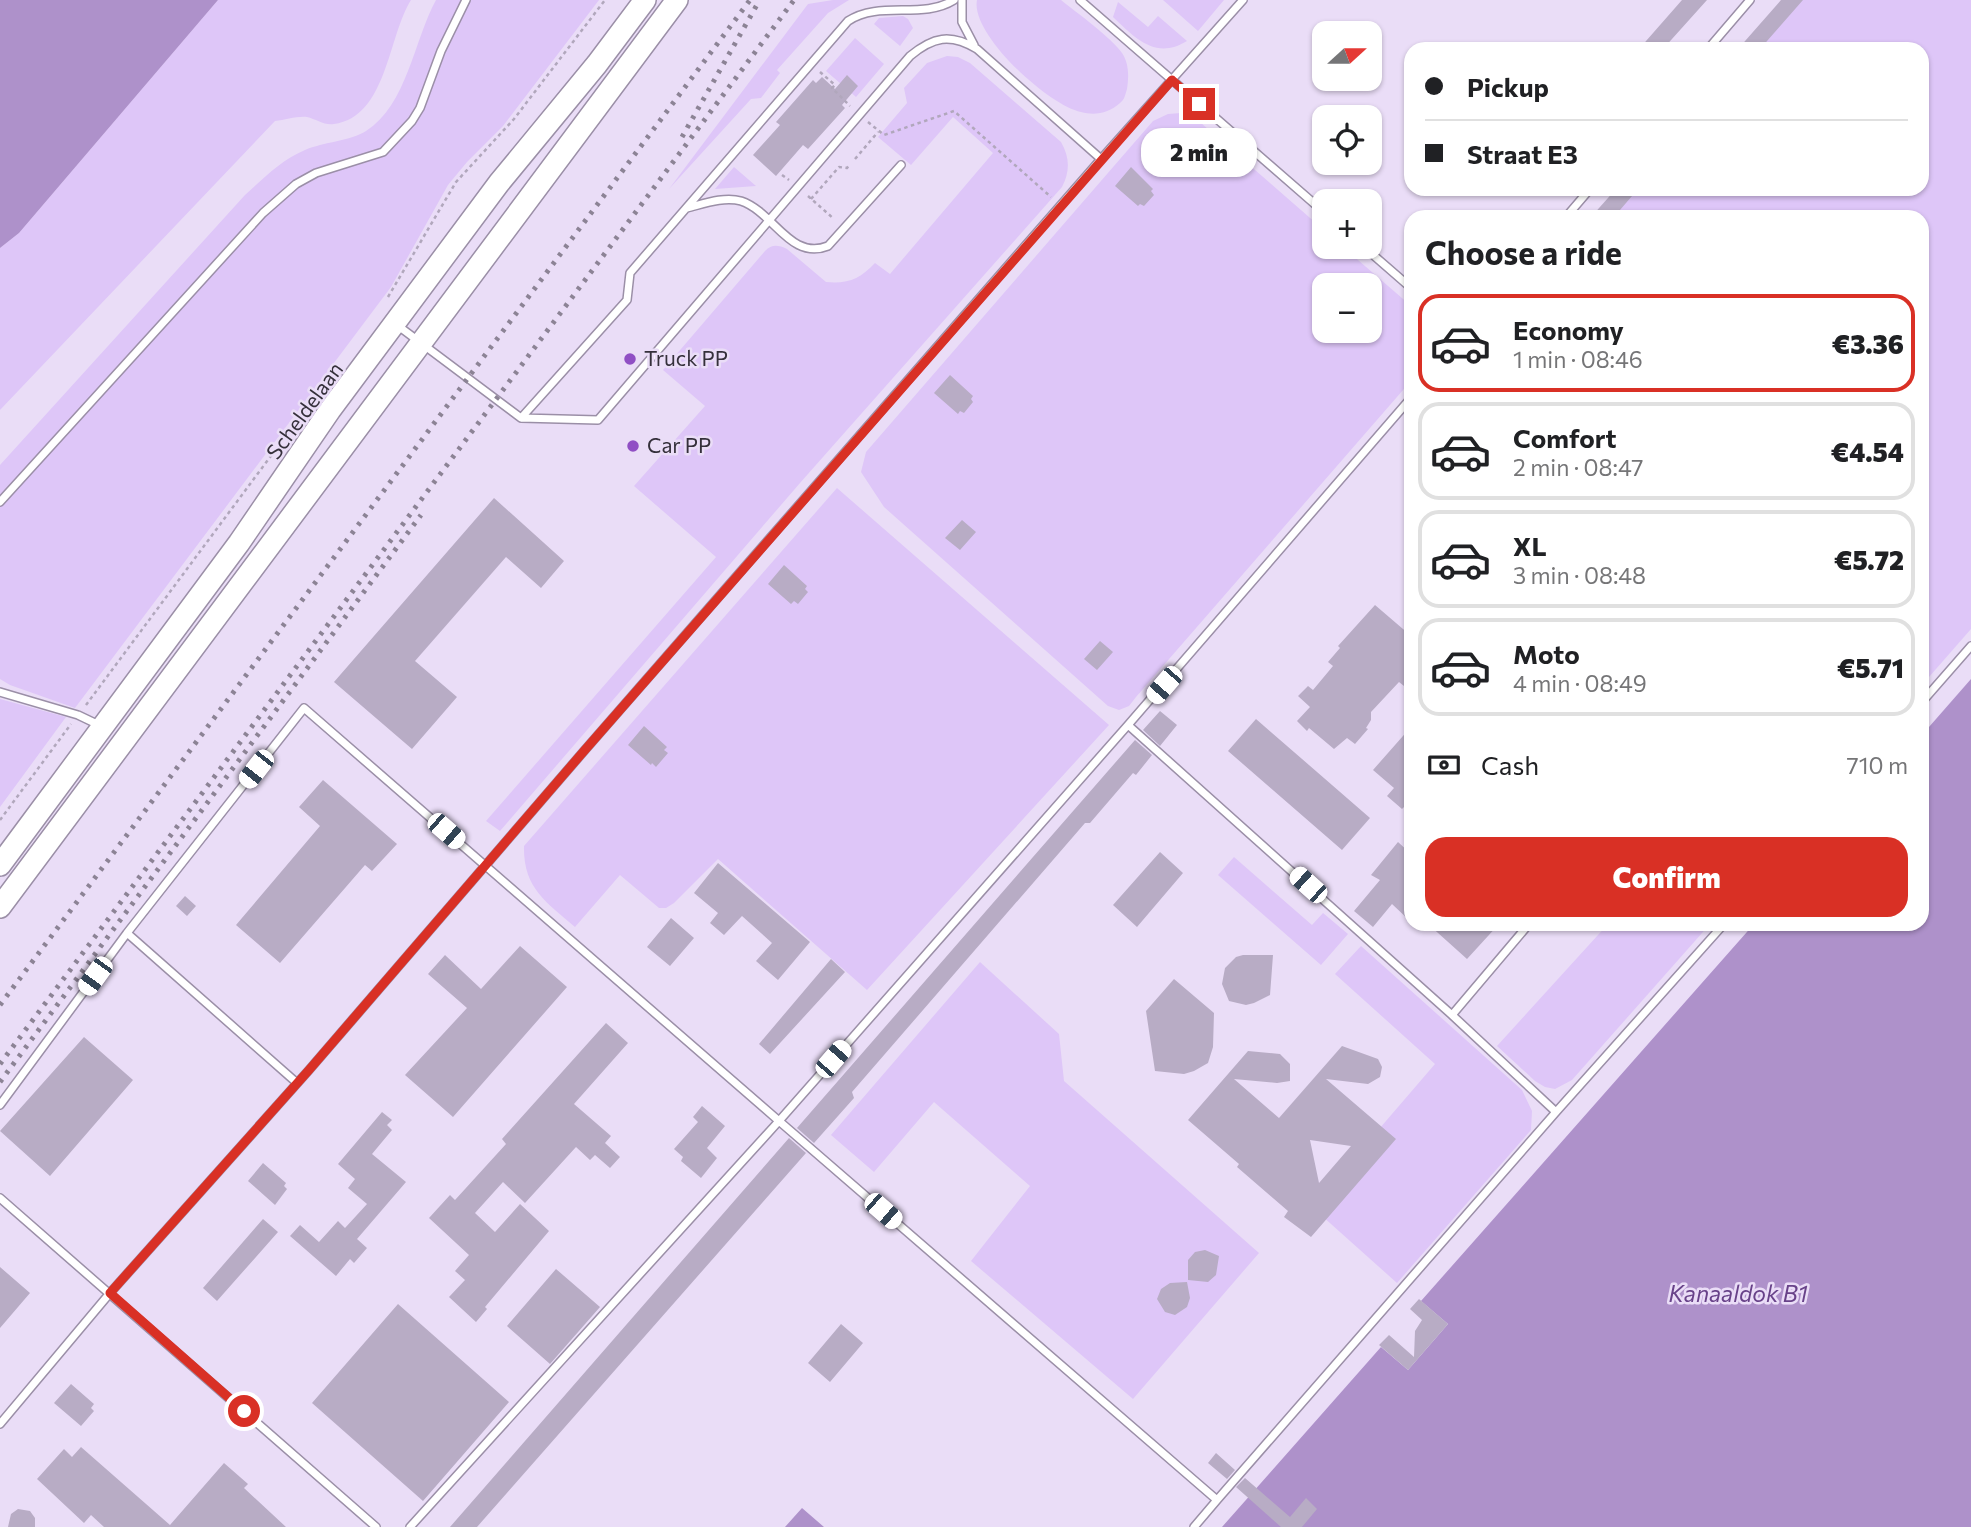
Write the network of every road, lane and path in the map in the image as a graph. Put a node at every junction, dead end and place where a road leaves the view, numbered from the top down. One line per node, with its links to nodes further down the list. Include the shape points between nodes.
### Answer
1 (466, 0): 38 (lane, via 412,121 383,152 316,173 263,213)
2 (605, 0): 32 (path, via 514,120 456,182)
3 (645, 0): 33 (main road, Scheldelaan)
4 (677, 0): 34 (main road)
5 (954, 0): 12 (lane, via 936,7 860,13)
6 (962, 0): 11 (lane, via 962,22)
7 (1080, 0): 13 (lane)
8 (1243, 0): 13 (lane)
9 (1750, 0): 10 (lane)
10 (1714, 42)
11 (977, 49): 14 (lane, via 949,38 923,44); 17 (lane)
12 (802, 74): 14 (path, via 810,81 819,71); 26 (lane)
13 (1172, 80): 17 (lane); 24 (lane)
14 (859, 114): 15 (path); 21 (lane)
15 (879, 131): 16 (path); 25 (path, via 884,135 954,111)
16 (855, 159)
17 (1101, 159): 25 (lane)
18 (850, 164): 23 (path, via 839,167)
19 (901, 165): 29 (lane)
20 (782, 175): 21 (path)
21 (797, 186): 23 (path); 28 (lane)
22 (1584, 196): 27 (lane)
23 (811, 199): 29 (path)
24 (1312, 202)
25 (1060, 205): 47 (lane)
26 (686, 208): 28 (lane, via 741,201); 37 (lane, via 630,274 627,300)
27 (1572, 210)
28 (768, 220): 29 (lane, via 803,248 816,251); 37 (lane, via 598,420)
29 (845, 229)
30 (1378, 259): 31 (lane)
31 (1404, 282)
32 (386, 301)
33 (395, 323): 34 (lane); 44 (main road, Scheldelaan)
34 (421, 343): 37 (lane); 48 (main road)
35 (312, 400): 42 (path, Scheldelaan)
36 (1404, 406): 43 (lane)
37 (521, 418)
38 (0, 502)
39 (1971, 646): 41 (lane)
40 (0, 692): 42 (lane)
41 (1929, 694)
42 (78, 715): 44 (lane); 45 (path, Scheldelaan)
43 (1128, 726): 52 (lane); 56 (lane)
44 (103, 727): 46 (main road, Scheldelaan)
45 (0, 820)
46 (0, 865)
47 (486, 866): 51 (lane, via 304,708); 53 (lane); 56 (lane)
48 (0, 907)
49 (1523, 931): 52 (lane)
50 (1718, 931): 55 (lane)
51 (127, 933): 53 (lane); 54 (lane)
52 (1452, 1015): 55 (lane)
53 (298, 1083): 58 (lane)
54 (0, 1105)
55 (1556, 1112): 60 (lane)
56 (779, 1121): 60 (lane); 62 (lane)
57 (0, 1198): 58 (lane)
58 (110, 1293): 59 (lane); 61 (lane)
59 (0, 1424)
60 (1217, 1500): 63 (lane)
61 (376, 1527)
62 (410, 1527)
63 (1194, 1527)

